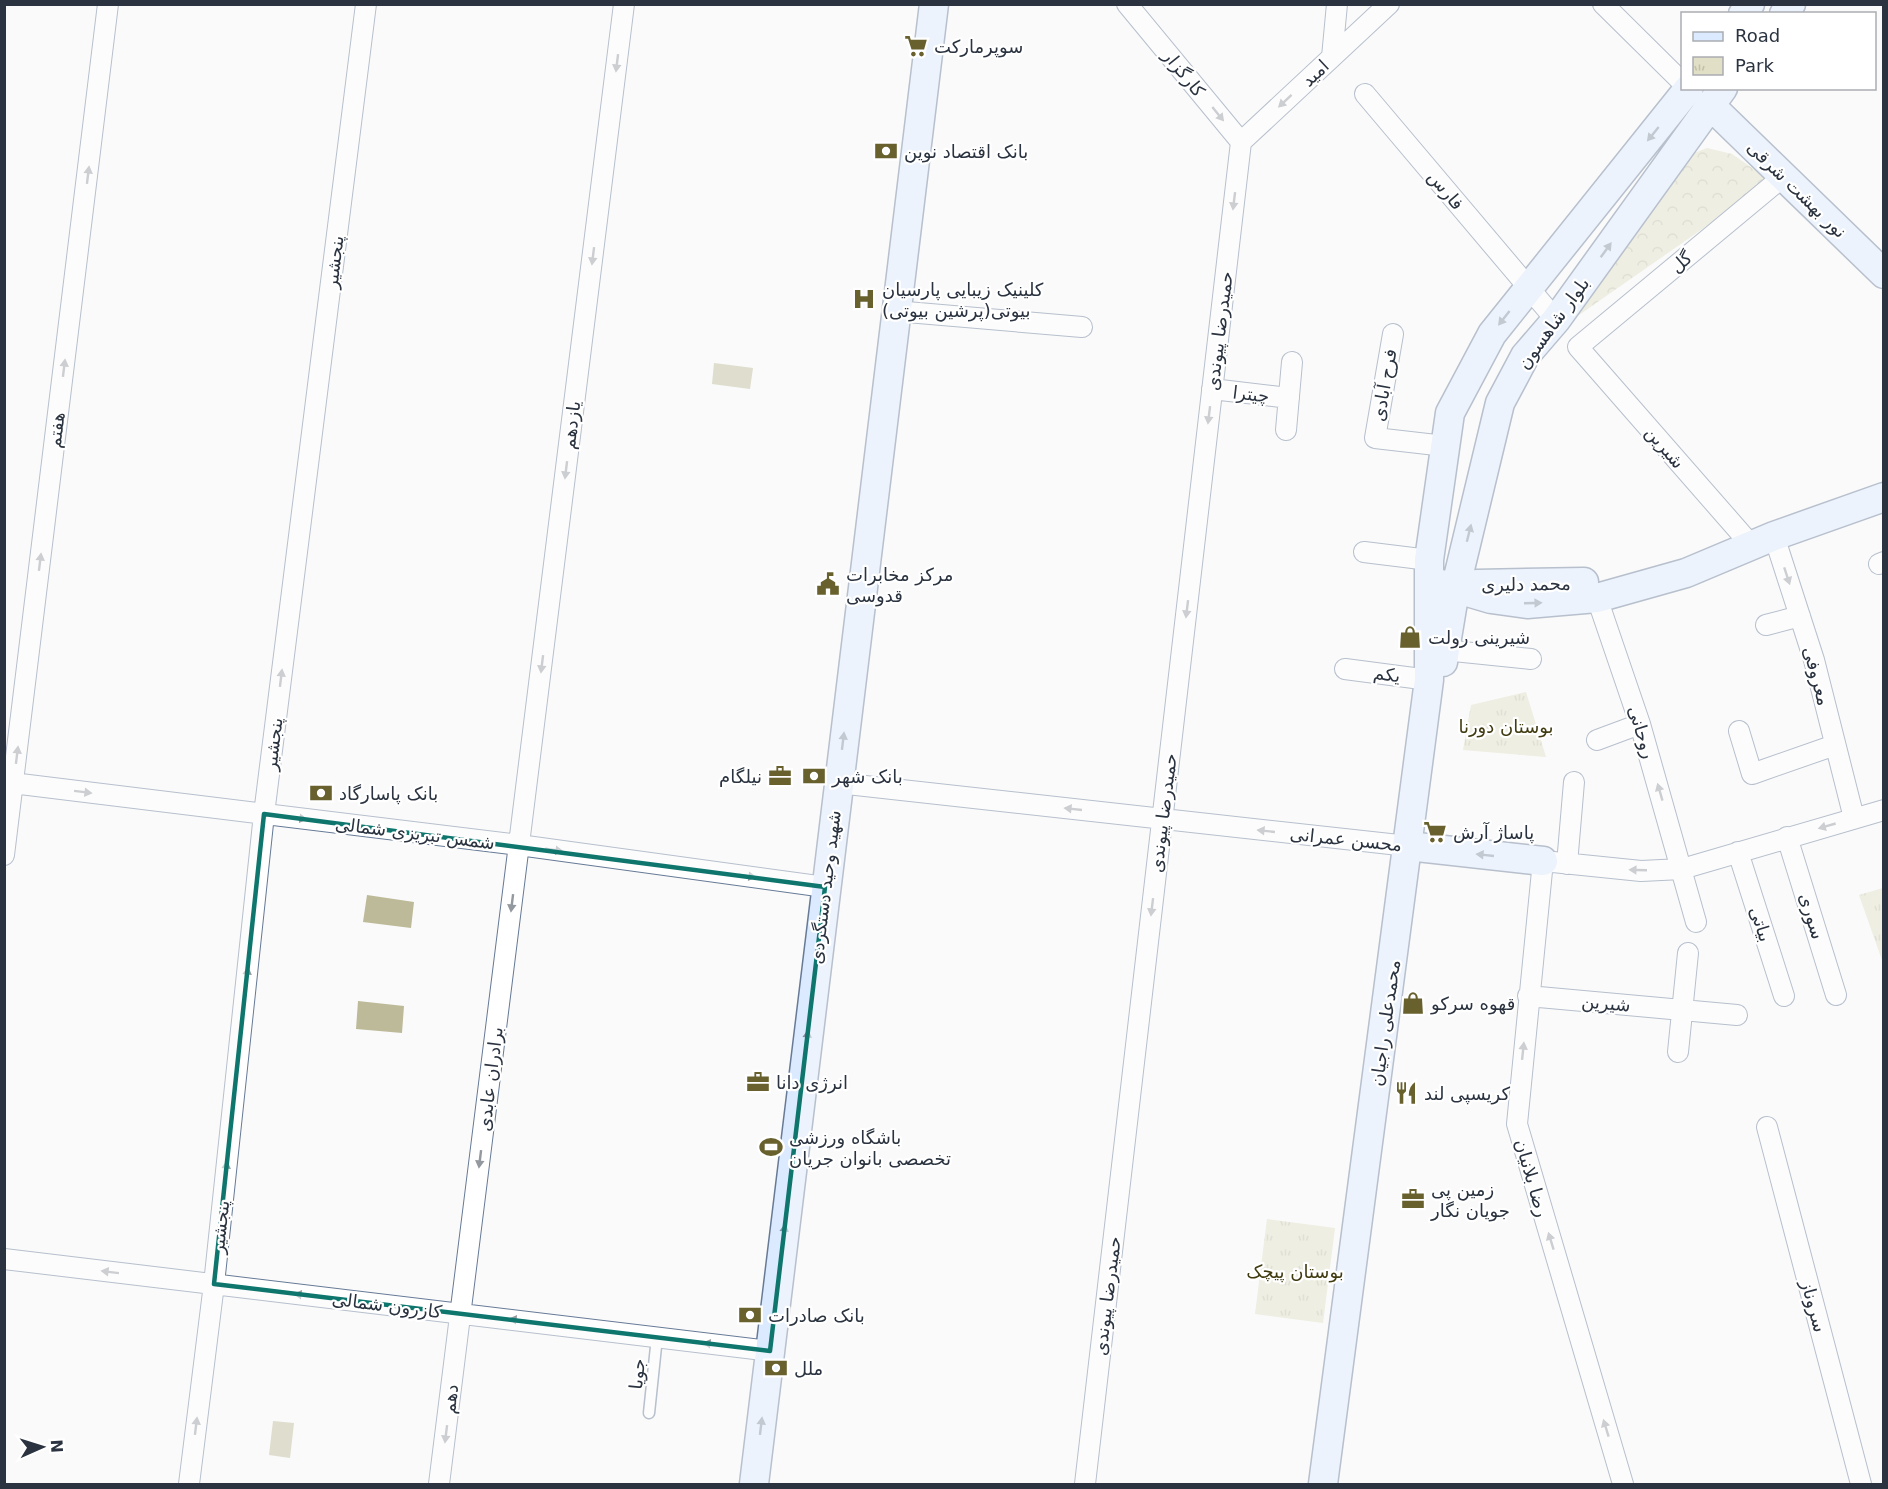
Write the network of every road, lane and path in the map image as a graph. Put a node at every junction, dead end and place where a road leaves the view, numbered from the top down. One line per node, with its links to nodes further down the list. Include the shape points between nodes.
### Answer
1 (108, 4): 45 (street, هفتم, one-way to 1)
2 (366, 4): 48 (street, پنجشیر, one-way to 2)
3 (624, 4): 52 (street, یازدهم, one-way to 52)
4 (934, 4): 18 (main road, شهید وحید دستگردی)
5 (1127, 4): 9 (street, کارگزار)
6 (1337, 4): 10 (street)
7 (1389, 4): 10 (street, امید)
8 (1604, 4): 11 (street)
9 (1143, 13): 14 (street, کارگزار, one-way to 14)
10 (1332, 57): 14 (street, امید, one-way to 14)
11 (1681, 80)
12 (1365, 94): 17 (street, فارس)
13 (1707, 94): 15 (main road, نور بهشت شرقی); 17 (main road, one-way to 17); 19 (main road, بلوار شاهسون, one-way to 13)
14 (1241, 142): 24 (street, حمیدرضا پیوندی, one-way to 24)
15 (1784, 176): 16 (main road, نور بهشت شرقی); 22 (street, گل)
16 (1884, 274)
17 (1528, 287): 19 (street, فارس); 27 (main road, one-way to 27, via 1492,334 1450,413)
18 (896, 311): 20 (street); 46 (main road, شهید وحید دستگردی, one-way to 18)
19 (1556, 320): 32 (main road, بلوار شاهسون, one-way to 19, via 1500,403 1525,356)
20 (1082, 327)
21 (1393, 334): 27 (street, فرح آبادی, via 1376,438)
22 (1578, 347): 30 (street, شیرین)
23 (1292, 362): 25 (street, چیترا)
24 (1212, 389): 25 (street, چیترا); 50 (street, حمیدرضا پیوندی, one-way to 50)
25 (1289, 398): 26 (street, چیترا)
26 (1286, 430)
27 (1445, 446): 32 (main road)
28 (1884, 479): 30 (main road, محمد دلیری)
29 (1884, 497): 30 (main road, محمد دلیری)
30 (1756, 539): 32 (main road, محمد دلیری, via 1588,582 1483,582); 33 (main road, محمد دلیری, via 1686,573); 34 (street, معروفی, one-way to 34)
31 (1364, 552): 32 (street)
32 (1438, 577): 33 (main road, محمد دلیری, one-way to 33, via 1527,604); 36 (main road, محمدعلی راجیان); 39 (main road, محمدعلی راجیان)
33 (1597, 598): 40 (street, روحانی)
34 (1800, 616): 35 (street); 43 (street, معروفی)
35 (1766, 625)
36 (1444, 650): 37 (street); 53 (main road, محمدعلی راجیان)
37 (1531, 659)
38 (1345, 669): 39 (street, یکم)
39 (1429, 680): 53 (main road, محمدعلی راجیان)
40 (1640, 724): 42 (street); 57 (street, روحانی, one-way to 40)
41 (1739, 730): 43 (street, via 1752,774)
42 (1597, 740)
43 (1835, 745): 49 (street, معروفی)
44 (1574, 782): 56 (street, رضا بلانیان)
45 (9, 783): 48 (street, شمس تبریزی شمالی, one-way to 48); 55 (street, هفتم)
46 (838, 783): 50 (street, محسن عمرانی, one-way to 46); 58 (main road, شهید وحید دستگردی)
47 (1884, 810): 49 (street, محسن عمرانی)
48 (264, 814): 52 (street, شمس تبریزی شمالی, one-way to 52); 69 (street, پنجشیر, one-way to 48)
49 (1854, 818): 51 (street, محسن عمرانی, one-way to 51)
50 (1162, 819): 53 (street, محسن عمرانی, one-way to 50); 77 (street, حمیدرضا پیوندی, one-way to 77)
51 (1787, 837): 54 (street, محسن عمرانی); 61 (street, سوری)
52 (519, 845): 58 (street, شمس تبریزی شمالی, one-way to 58); 70 (street, برادران عابدی, one-way to 70)
53 (1415, 847): 56 (main road, محسن عمرانی, one-way to 53); 78 (main road, محمدعلی راجیان); 79 (main road, محمدعلی راجیان)
54 (1738, 852): 57 (street, محسن عمرانی); 63 (street, بیاتی)
55 (4, 855)
56 (1555, 863): 57 (street, محسن عمرانی, one-way to 56, via 1641,871); 62 (street, رضا بلانیان)
57 (1682, 869): 59 (street, روحانی)
58 (825, 887): 72 (main road, شهید وحید دستگردی, one-way to 58)
59 (1696, 922)
60 (1688, 953): 64 (street)
61 (1836, 995)
62 (1528, 996): 64 (street, شیرین); 80 (street, رضا بلانیان, one-way to 62, via 1518,1124)
63 (1784, 996)
64 (1683, 1010): 65 (street, شیرین); 66 (street)
65 (1737, 1015)
66 (1678, 1052)
67 (1767, 1127): 81 (street, سروناز)
68 (4, 1259): 69 (street, کازرون شمالی, one-way to 68)
69 (214, 1284): 70 (street, کازرون شمالی, one-way to 69); 74 (street, پنجشیر, one-way to 69)
70 (461, 1314): 71 (street, کازرون شمالی, one-way to 70); 75 (street, دهم, one-way to 75)
71 (657, 1337): 72 (street, کازرون شمالی, one-way to 71); 73 (lane, جویا)
72 (770, 1351): 76 (main road, شهید وحید دستگردی, one-way to 72)
73 (649, 1413)
74 (189, 1485)
75 (439, 1485)
76 (754, 1485)
77 (1085, 1485)
78 (1323, 1485)
79 (1337, 1485)
80 (1623, 1485)
81 (1861, 1485)

